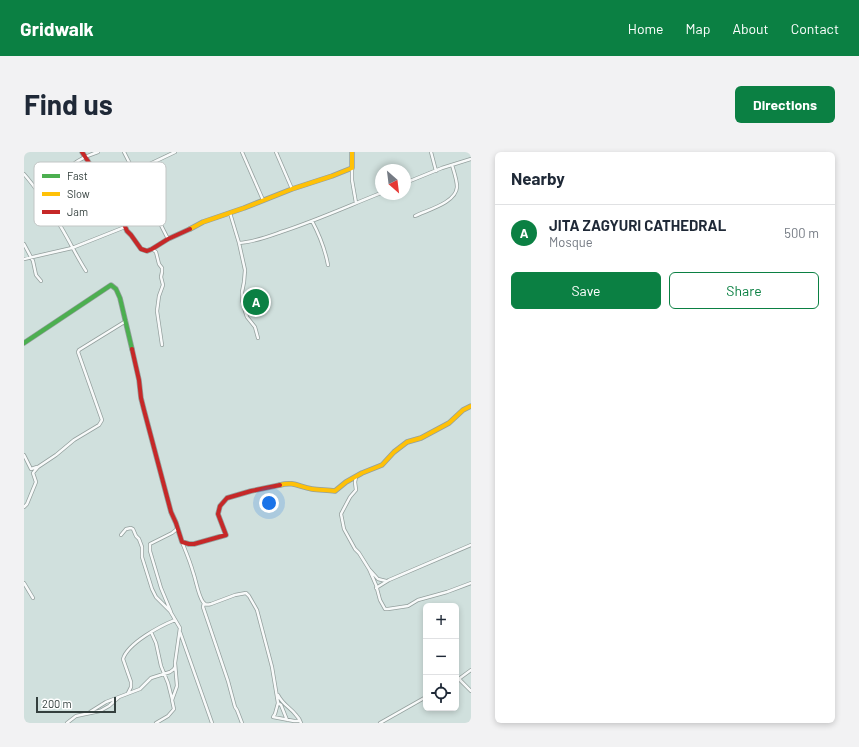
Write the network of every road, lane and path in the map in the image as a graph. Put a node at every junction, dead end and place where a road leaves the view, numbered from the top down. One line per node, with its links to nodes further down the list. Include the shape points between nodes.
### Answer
1 (82, 152): 9 (street)
2 (98, 152): 9 (street)
3 (124, 152): 13 (street)
4 (175, 152): 14 (street)
5 (242, 152): 23 (street)
6 (276, 152): 21 (street)
7 (352, 152): 16 (street)
8 (431, 152): 17 (street)
9 (85, 156): 11 (street); 12 (street)
10 (471, 159): 15 (street)
11 (76, 162)
12 (89, 162)
13 (130, 162)
14 (154, 162)
15 (452, 165): 17 (street); 26 (street, via 457,184 454,194 448,201)
16 (352, 168): 21 (street); 24 (street)
17 (436, 171): 19 (street)
18 (24, 174): 20 (street)
19 (411, 181)
20 (34, 186)
21 (292, 188): 23 (street)
22 (375, 195): 24 (street)
23 (263, 200): 25 (street)
24 (356, 203): 27 (street)
25 (230, 212): 31 (street); 32 (street)
26 (415, 216)
27 (312, 221): 32 (street, via 251,242); 38 (street, via 320,236)
28 (60, 226): 34 (street)
29 (162, 226): 31 (street)
30 (125, 227): 34 (street); 35 (street, via 141,249)
31 (168, 239): 35 (street)
32 (239, 243): 42 (street, via 245,270 242,300)
33 (24, 244): 36 (street)
34 (72, 248): 36 (street); 39 (street)
35 (152, 249): 44 (street, via 156,252 162,268 163,285 157,306)
36 (31, 258): 37 (street); 40 (street)
37 (24, 259)
38 (328, 265)
39 (86, 271)
40 (41, 281)
41 (126, 321): 43 (street, via 116,287 111,285); 47 (street, via 78,352 101,415 99,425); 52 (street, via 141,398)
42 (258, 338)
43 (24, 343)
44 (162, 346)
45 (471, 406): 50 (street, via 449,423 422,438 408,442 382,465)
46 (24, 456): 48 (street)
47 (38, 467): 48 (street); 49 (street)
48 (31, 469): 49 (street)
49 (33, 473): 51 (street, via 36,482)
50 (356, 477): 54 (street, via 335,491 310,489 286,483 226,498 218,514 226,535 199,544 190,545); 56 (street, via 356,490 341,518 350,541)
51 (24, 507)
52 (177, 529): 54 (street); 63 (street, via 150,544 161,588)
53 (121, 535): 63 (street, via 126,529 133,529 142,547 142,557 152,589)
54 (182, 542): 62 (street)
55 (471, 545): 57 (street)
56 (369, 569): 57 (street, via 378,579); 60 (street)
57 (386, 581): 60 (street)
58 (24, 583): 61 (street)
59 (471, 583): 60 (street, via 418,600 408,606 388,609 383,606)
60 (376, 588)
61 (33, 598)
62 (204, 603): 74 (street, via 207,605 246,593 249,596 257,610); 85 (street, via 203,607)
63 (172, 616): 64 (street)
64 (174, 620): 65 (street); 66 (street)
65 (180, 631): 67 (street); 84 (street)
66 (151, 632): 69 (street); 73 (street, via 124,656 131,682)
67 (176, 666): 69 (street, via 174,670); 77 (street, via 177,686)
68 (471, 670): 70 (street)
69 (164, 673): 73 (street, via 151,678 140,689); 77 (street)
70 (459, 679)
71 (459, 681): 72 (street)
72 (471, 691)
73 (128, 693): 75 (street)
74 (277, 693): 78 (street); 81 (street)
75 (119, 696): 79 (street); 79 (street, via 100,711)
76 (423, 699): 86 (street)
77 (172, 700): 83 (street, via 172,712)
78 (278, 703): 80 (street); 80 (street, via 273,717)
79 (89, 713): 82 (street, via 76,716)
80 (287, 720): 81 (street)
81 (301, 722)
82 (67, 723)
83 (156, 723)
84 (212, 723)
85 (242, 723)
86 (382, 723)

